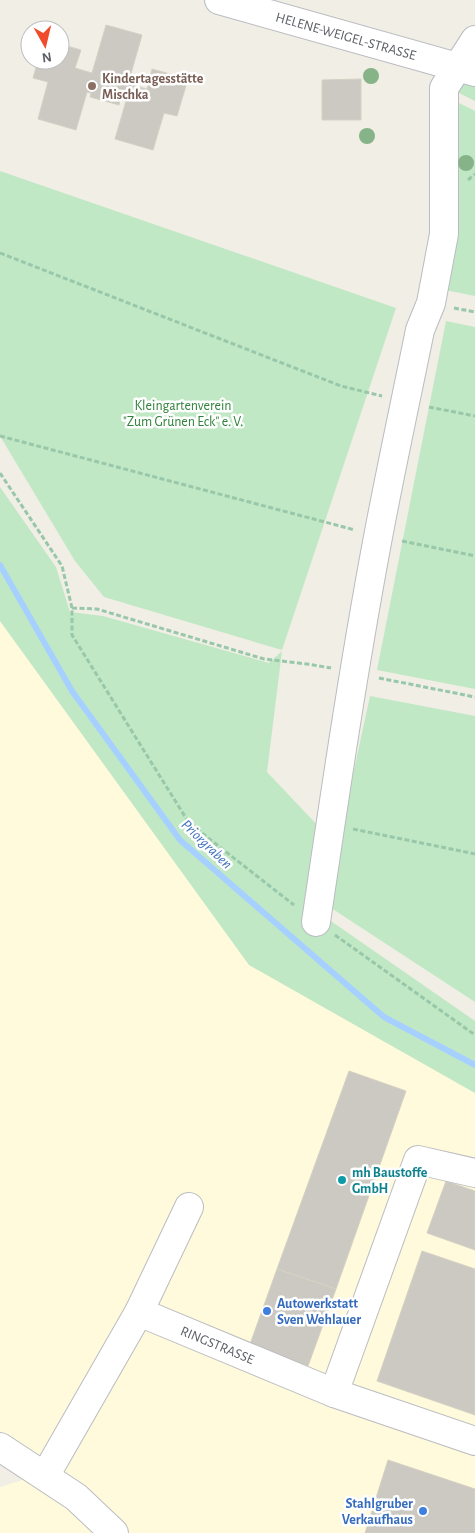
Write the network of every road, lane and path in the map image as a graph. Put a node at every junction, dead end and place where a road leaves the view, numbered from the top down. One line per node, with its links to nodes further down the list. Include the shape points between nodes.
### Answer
1 (219, 0): 3 (street, HELENE-WEIGEL-STRASSE)
2 (475, 40): 3 (street)
3 (467, 69): 5 (street, via 444,88 444,234)
4 (0, 253): 5 (path, via 341,386)
5 (406, 403): 6 (path); 9 (street)
6 (475, 416)
7 (0, 436): 9 (path)
8 (0, 473): 11 (path, via 62,566)
9 (378, 536): 10 (path); 12 (street)
10 (475, 556)
11 (72, 608): 12 (path, via 97,609 264,659); 16 (path, via 72,634 189,823)
12 (355, 673): 13 (path); 14 (street)
13 (475, 697)
14 (330, 825): 15 (path); 16 (street)
15 (475, 854)
16 (316, 922): 17 (path)
17 (475, 1036)
18 (475, 1173): 21 (street, via 418,1160)
19 (189, 1207): 20 (street)
20 (139, 1312): 21 (street, RINGSTRASSE); 24 (street)
21 (334, 1392): 22 (street, RINGSTRASSE)
22 (475, 1440)
23 (0, 1447): 24 (street)
24 (45, 1476): 25 (street, via 76,1497)
25 (114, 1533)

